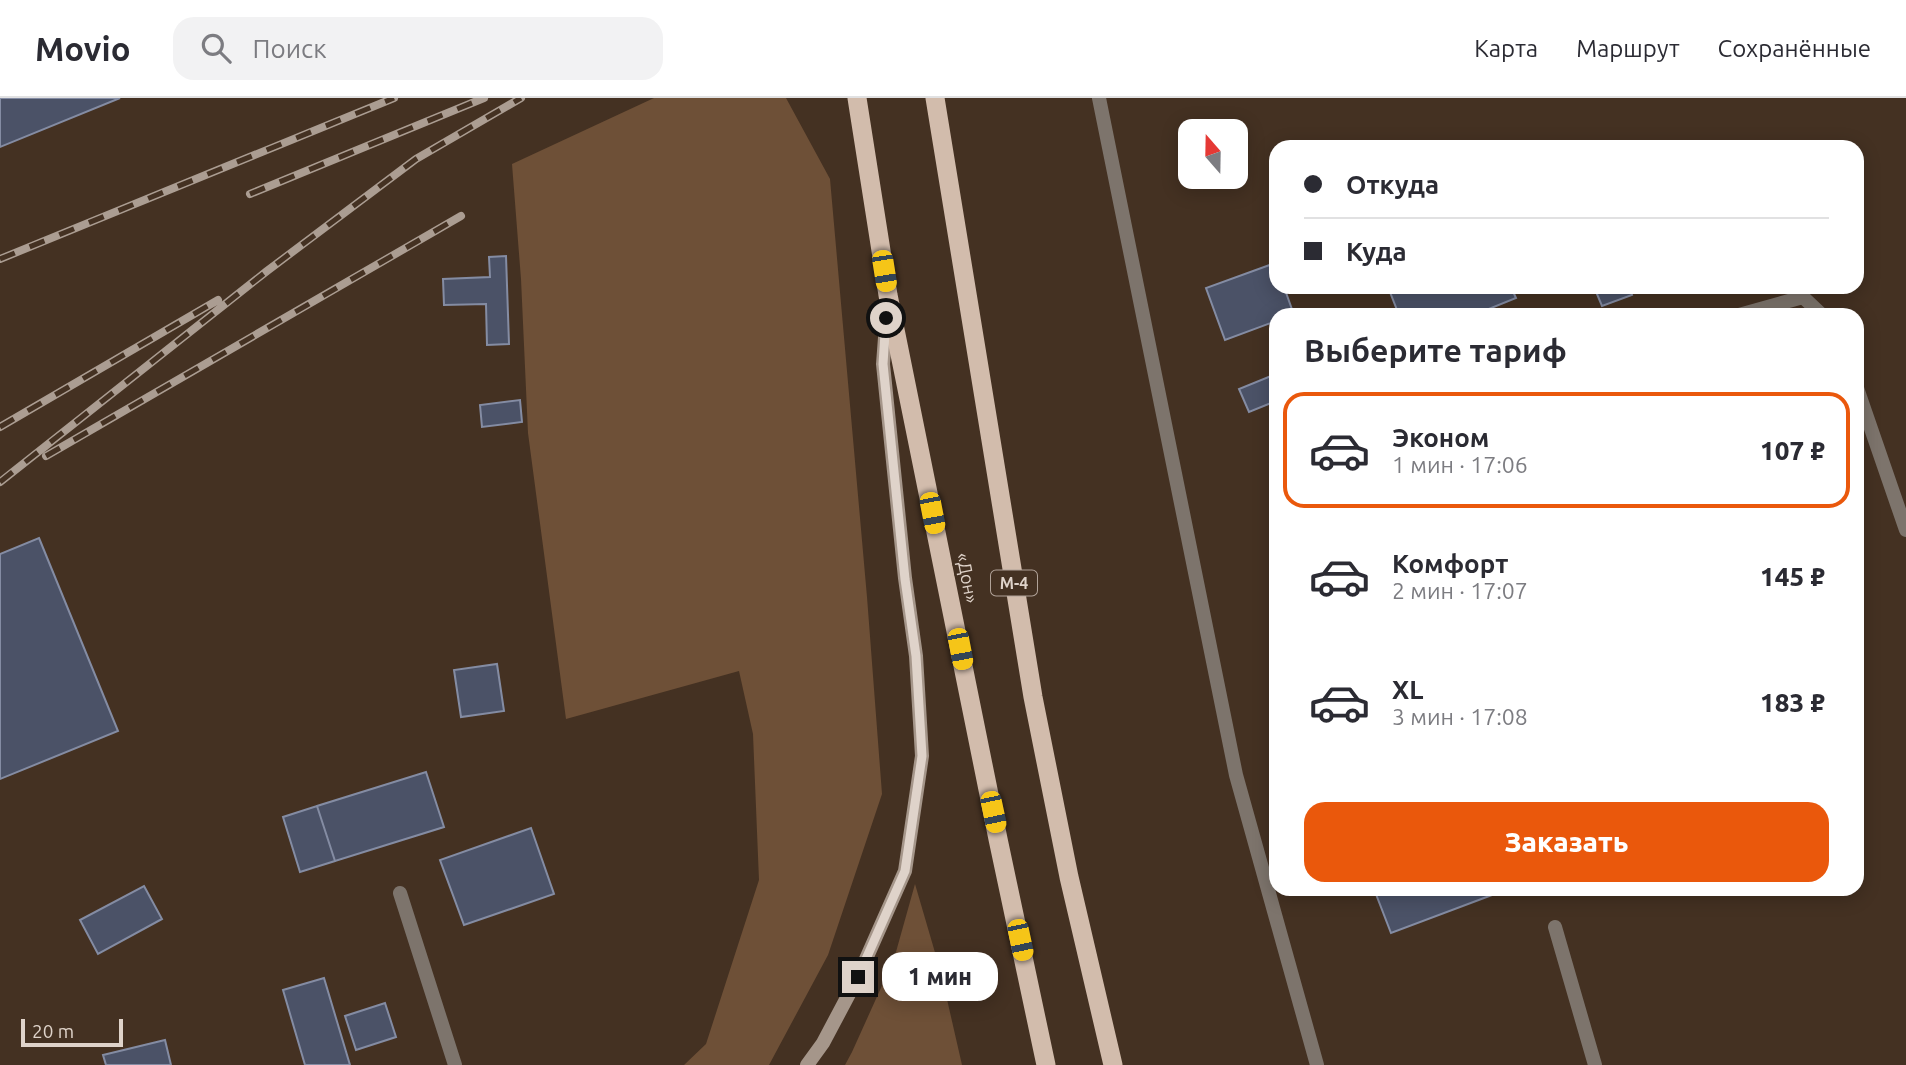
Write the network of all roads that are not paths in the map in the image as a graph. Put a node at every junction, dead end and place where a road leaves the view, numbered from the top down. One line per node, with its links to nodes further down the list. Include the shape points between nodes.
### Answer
1 (857, 98): 4 (highway, «Дон»)
2 (935, 98): 16 (highway, М-4, via 1033,697)
3 (1099, 98): 10 (lane, via 1236,775)
4 (888, 295): 14 (main road, via 883,364 916,656 922,756 905,871 858,977); 15 (highway, «Дон»)
5 (1764, 308): 6 (lane, via 1803,297)
6 (1815, 308)
7 (1864, 408): 8 (lane)
8 (1906, 530)
9 (400, 893): 13 (lane)
10 (1269, 893)
11 (1270, 896): 17 (lane)
12 (1555, 926): 18 (lane)
13 (455, 1065)
14 (807, 1065)
15 (1046, 1065)
16 (1112, 1065)
17 (1317, 1065)
18 (1595, 1065)

